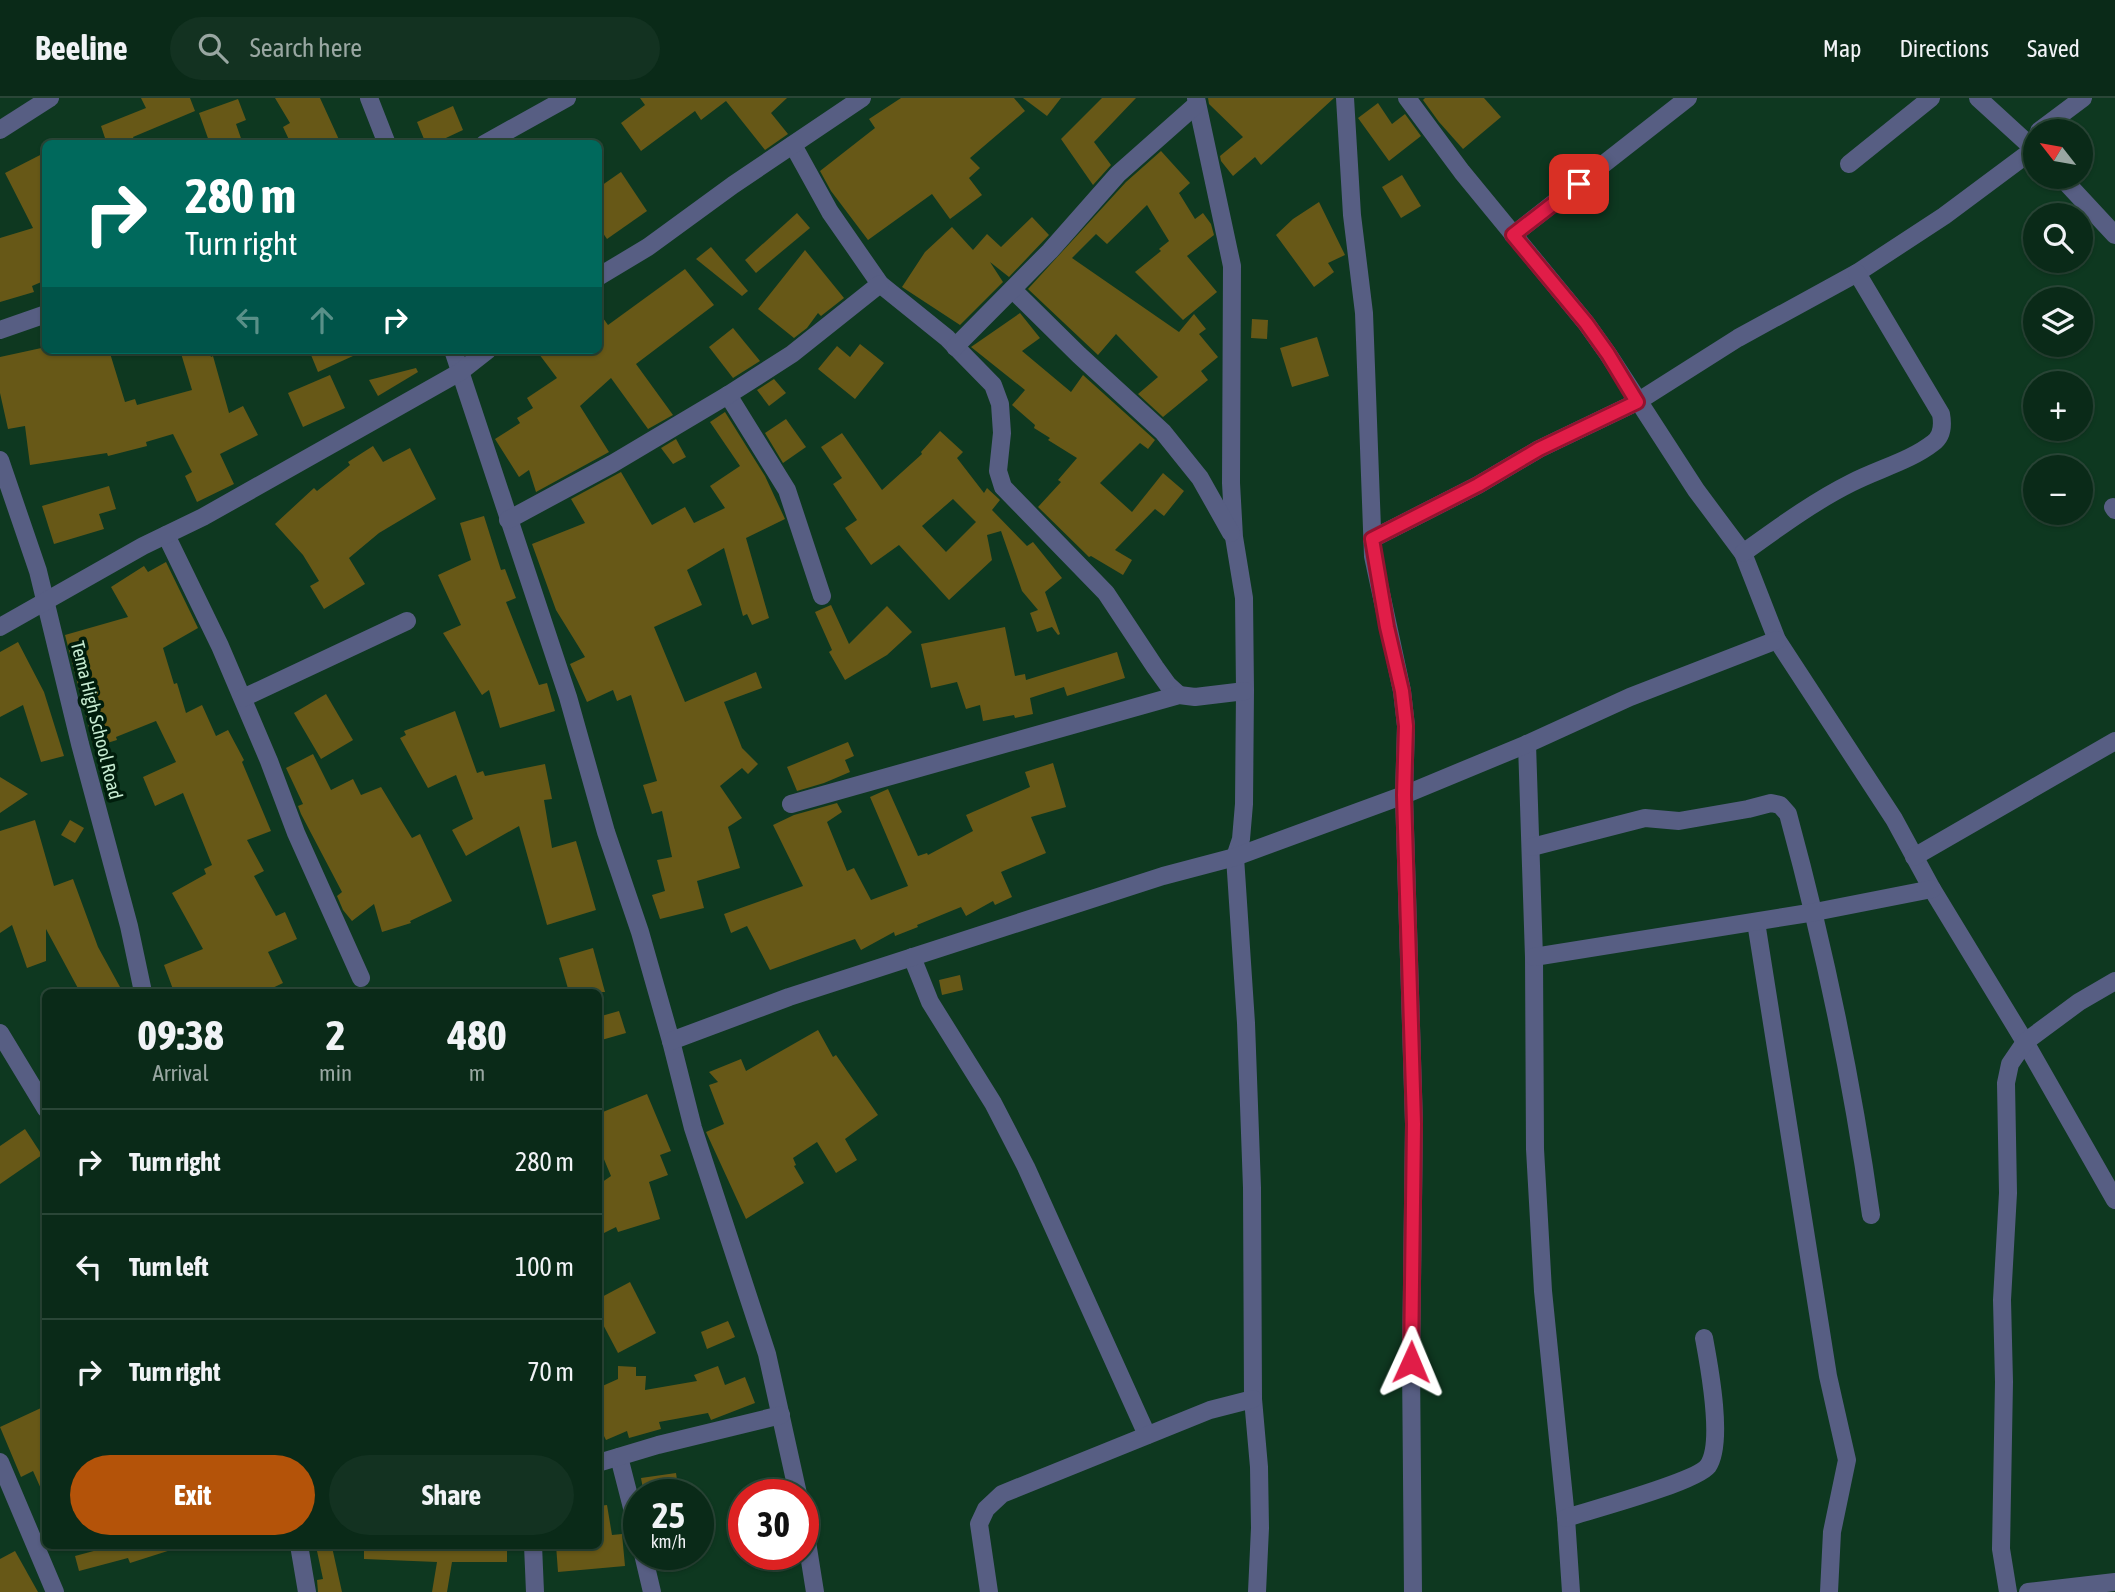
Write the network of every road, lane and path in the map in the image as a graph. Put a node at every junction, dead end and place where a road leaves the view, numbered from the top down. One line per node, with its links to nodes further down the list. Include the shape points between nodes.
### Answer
1 (50, 98): 13 (street)
2 (369, 98): 15 (street)
3 (567, 98): 16 (street)
4 (862, 98): 17 (street)
5 (1345, 98): 39 (street, via 1364,313)
6 (1407, 98): 21 (street)
7 (1688, 98): 21 (street)
8 (1931, 98): 19 (street)
9 (1978, 98): 14 (street)
10 (2083, 98): 12 (street)
11 (1196, 101): 26 (street, via 1118,174); 38 (street, via 1232,266)
12 (2059, 119)
13 (0, 130)
14 (2023, 133)
15 (385, 140)
16 (491, 140)
17 (793, 145): 24 (street); 25 (street, via 830,212)
18 (2023, 150): 23 (street, via 1944,216)
19 (1849, 164)
20 (2072, 189): 22 (street)
21 (1513, 235): 34 (street, via 1586,323)
22 (2115, 235)
23 (1857, 274): 34 (street, via 1758,326); 40 (street, via 1941,414 1942,433 1935,443 1852,483)
24 (602, 275)
25 (880, 284): 29 (street); 33 (street, via 792,354)
26 (1013, 290): 29 (street); 38 (street, via 1163,432 1200,478)
27 (42, 315): 28 (street)
28 (0, 330)
29 (956, 346): 47 (street, via 993,385 1000,404 998,471 1003,487 1106,593)
30 (454, 354): 32 (street)
31 (483, 354): 32 (street)
32 (460, 372): 36 (street); 37 (street)
33 (728, 395): 36 (street); 41 (street, via 787,490)
34 (1637, 402): 39 (street); 40 (street)
35 (0, 460): 42 (street, Tema High School Road)
36 (508, 520): 65 (street, via 568,697)
37 (166, 536): 42 (street); 48 (street)
38 (1234, 537): 46 (street, via 1244,598)
39 (1372, 539): 51 (street, via 1402,691)
40 (1743, 553): 45 (street)
41 (822, 596)
42 (46, 602): 44 (street); 63 (street, Tema High School Road)
43 (407, 621): 48 (street)
44 (0, 626)
45 (1777, 640): 50 (street, via 1630,697); 55 (street)
46 (1245, 691): 47 (street, via 1195,698); 54 (street, via 1244,804)
47 (1179, 695): 52 (street)
48 (243, 698): 61 (street, via 296,833)
49 (2115, 741): 55 (street)
50 (1527, 744): 51 (street); 53 (street)
51 (1404, 795): 54 (street); 93 (street, via 1414,1124)
52 (791, 804)
53 (1532, 847): 57 (street, via 1630,820 1679,821 1780,805 1788,814); 60 (street)
54 (1235, 857): 59 (street); 72 (street, via 1252,1188)
55 (1914, 857): 56 (street)
56 (1932, 889): 57 (street); 66 (street)
57 (1815, 912): 58 (street); 70 (street, via 1857,1118)
58 (1756, 922): 60 (street); 95 (street, via 1828,1377 1847,1460 1832,1532)
59 (912, 957): 65 (street); 74 (street, via 930,1002 993,1103 1026,1167)
60 (1534, 957): 80 (street, via 1540,1239)
61 (361, 978)
62 (2115, 981): 66 (street)
63 (142, 989)
64 (0, 1033): 67 (street)
65 (671, 1041): 73 (street, via 693,1128 767,1354)
66 (2025, 1042): 68 (street); 96 (street, via 2010,1064 2006,1083 2001,1549)
67 (42, 1101)
68 (2109, 1172): 69 (street)
69 (2115, 1200)
70 (1871, 1215)
71 (1704, 1338): 80 (street, via 1715,1428 1708,1466 1672,1485)
72 (1253, 1399): 74 (street); 92 (street, via 1259,1466)
73 (781, 1415): 75 (street); 79 (street)
74 (1147, 1435): 91 (street, via 1002,1494 986,1509 979,1524)
75 (619, 1457): 77 (street); 78 (street)
76 (0, 1462): 86 (street)
77 (602, 1462)
78 (625, 1479)
79 (795, 1479)
80 (1566, 1518): 94 (street)
81 (304, 1549): 87 (street)
82 (533, 1549): 88 (street)
83 (647, 1570): 89 (street)
84 (811, 1570): 90 (street)
85 (2115, 1582): 97 (street)
86 (55, 1592)
87 (307, 1592)
88 (535, 1592)
89 (652, 1592)
90 (815, 1592)
91 (989, 1592)
92 (1257, 1592)
93 (1413, 1592)
94 (1572, 1592)
95 (1829, 1592)
96 (2008, 1592)
97 (2028, 1592)

